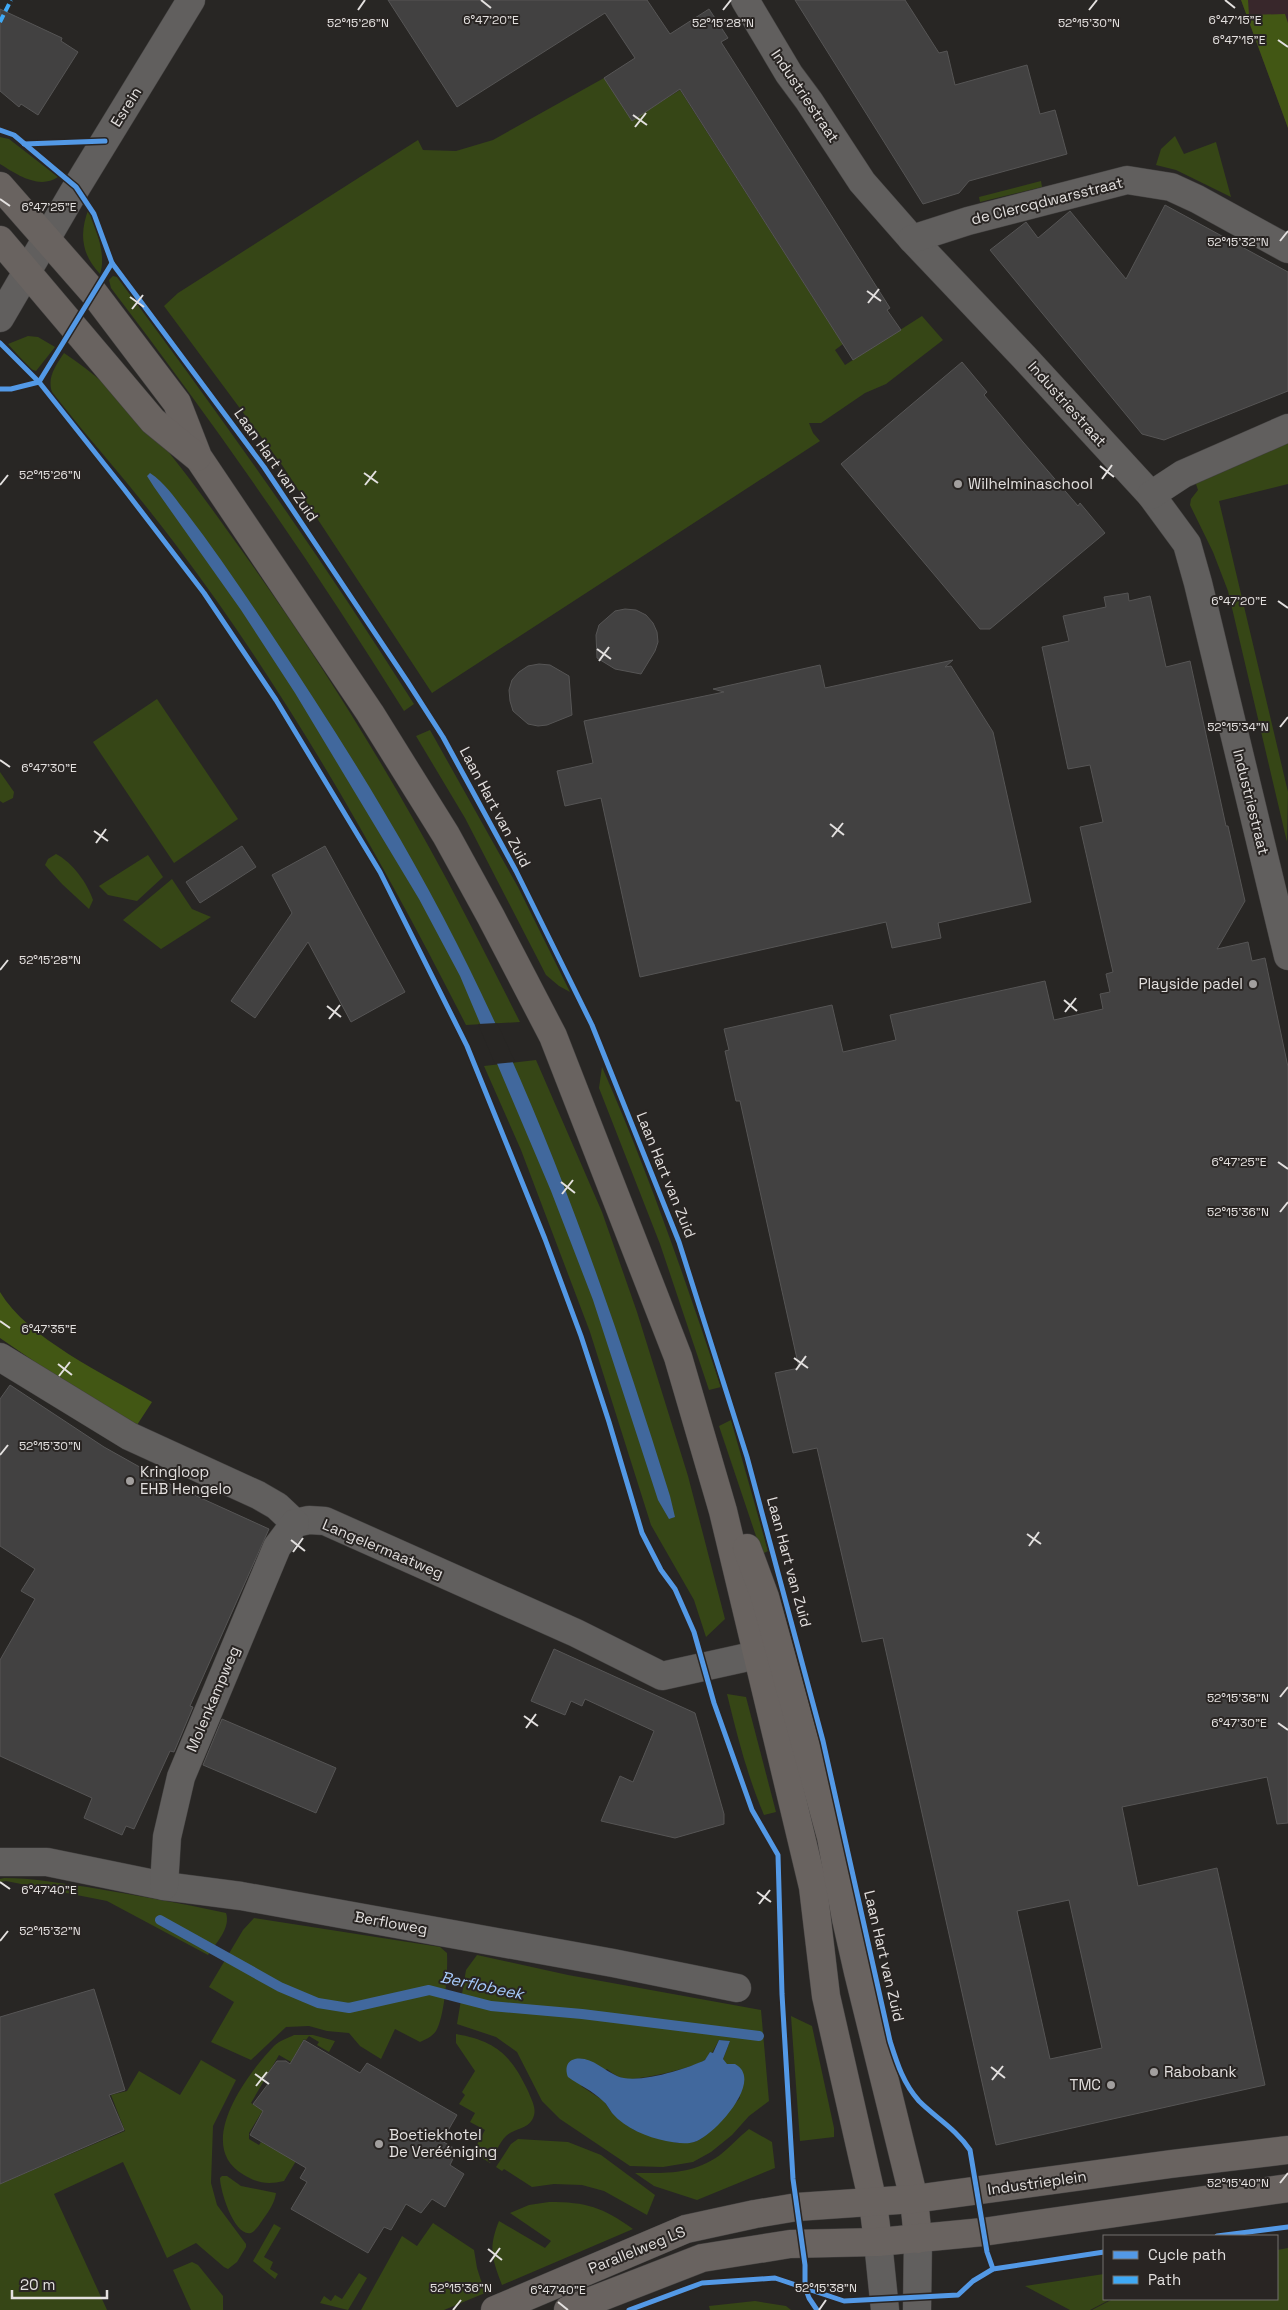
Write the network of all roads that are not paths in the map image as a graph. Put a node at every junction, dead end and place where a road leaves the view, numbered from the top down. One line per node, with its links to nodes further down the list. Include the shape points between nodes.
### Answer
1 (192, 0): 4 (street, Esrein)
2 (745, 0): 5 (street, Industriestraat, via 789,74 862,182)
3 (0, 186): 4 (main road, Laan Hart van Zuid)
4 (47, 237): 8 (street, Esrein); 11 (main road, Laan Hart van Zuid, via 177,403)
5 (912, 239): 7 (street, de Clercqdwarsstraat, via 968,221 1128,180 1171,187); 12 (street, Industriestraat)
6 (0, 240): 8 (main road, Laan Hart van Zuid)
7 (1288, 249)
8 (27, 271): 9 (street, Esrein); 11 (main road, Laan Hart van Zuid, via 154,421)
9 (0, 318)
10 (1288, 428): 12 (street, via 1183,474)
11 (198, 457): 15 (main road, Laan Hart van Zuid, via 370,713 436,820 492,917 553,1036 678,1357)
12 (1151, 495): 13 (street, Industriestraat, via 1186,544 1191,560)
13 (1288, 956)
14 (0, 1357): 16 (street, via 129,1436 258,1495 277,1506)
15 (723, 1512): 17 (main road, Laan Hart van Zuid); 23 (main road, Laan Hart van Zuid, via 747,1548 759,1580 803,1728 831,1837 856,1964)
16 (295, 1523): 17 (street, Langelermaatweg, via 325,1521 567,1629 662,1676); 19 (street, Molenkampweg, via 277,1547 181,1777 167,1837)
17 (757, 1655): 24 (main road, Laan Hart van Zuid, via 813,1887 826,1996)
18 (0, 1862): 19 (street, Berfloweg, via 47,1862)
19 (164, 1886): 20 (street, Berfloweg, via 241,1896)
20 (737, 1988)
21 (1288, 2150): 23 (main road, Industrieplein)
22 (1288, 2188): 26 (main road)
23 (914, 2199): 24 (main road, Industrieplein); 26 (main road, Laan Hart van Zuid)
24 (873, 2203): 25 (main road, Industrieplein); 27 (main road, Laan Hart van Zuid)
25 (755, 2214): 28 (main road, Parallelweg LS, via 686,2229)
26 (918, 2239): 27 (main road); 31 (street)
27 (878, 2242): 29 (main road, Parallelweg LS, via 790,2244 702,2258); 30 (street)
28 (495, 2310)
29 (568, 2310)
30 (885, 2310)
31 (917, 2310)

